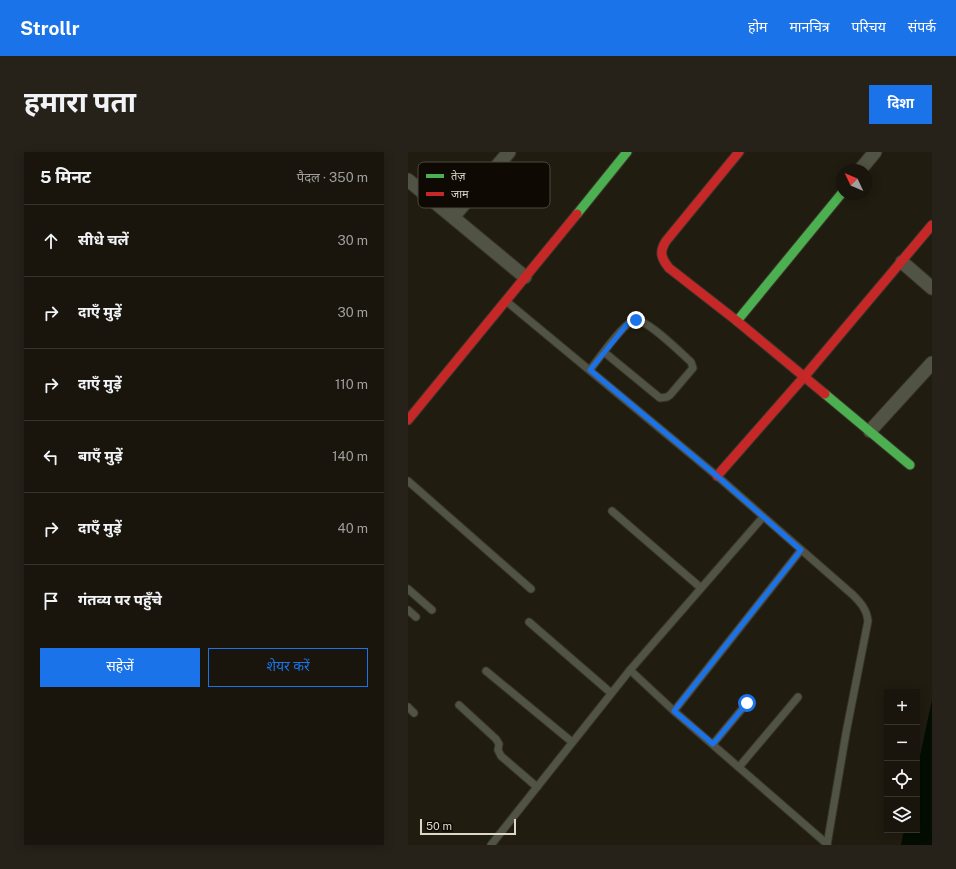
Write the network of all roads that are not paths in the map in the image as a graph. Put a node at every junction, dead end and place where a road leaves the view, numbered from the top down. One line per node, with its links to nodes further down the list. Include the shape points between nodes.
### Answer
1 (509, 152): 5 (street)
2 (627, 152): 15 (street)
3 (739, 152): 18 (street, via 666,241 660,255 669,268)
4 (875, 152): 6 (street)
5 (500, 162)
6 (865, 164)
7 (408, 180): 8 (street)
8 (418, 188)
9 (836, 200): 18 (street)
10 (441, 208): 12 (street)
11 (460, 208): 12 (street)
12 (452, 217): 15 (street)
13 (932, 225): 14 (street)
14 (902, 262): 16 (street); 22 (street)
15 (525, 276): 17 (street)
16 (932, 288)
17 (506, 300): 21 (lane); 23 (street)
18 (737, 322): 22 (street)
19 (604, 352): 19 (lane, via 628,323 636,320 647,324 691,362 693,368 670,395 660,398); 21 (lane)
20 (932, 363): 24 (street)
21 (590, 370): 26 (lane)
22 (804, 377): 24 (street); 26 (street)
23 (408, 420)
24 (870, 431): 25 (street)
25 (910, 465)
26 (717, 476): 29 (lane)
27 (409, 483): 33 (lane)
28 (612, 511): 31 (lane)
29 (763, 516): 30 (lane); 31 (lane)
30 (801, 550): 45 (lane); 52 (lane, via 860,602 868,621)
31 (701, 588): 38 (lane)
32 (408, 589): 35 (lane)
33 (531, 589)
34 (408, 610): 36 (lane)
35 (432, 610)
36 (416, 617)
37 (530, 622): 40 (lane)
38 (630, 670): 40 (lane); 45 (lane)
39 (486, 671): 47 (lane)
40 (610, 693): 47 (lane)
41 (798, 698): 49 (lane)
42 (747, 703): 48 (lane)
43 (459, 705): 50 (lane, via 496,739 501,756)
44 (408, 707): 46 (lane)
45 (674, 711): 48 (lane)
46 (414, 713)
47 (572, 742): 50 (lane)
48 (713, 744): 49 (lane)
49 (739, 767): 52 (lane)
50 (537, 786): 51 (lane)
51 (491, 845)
52 (827, 845)

